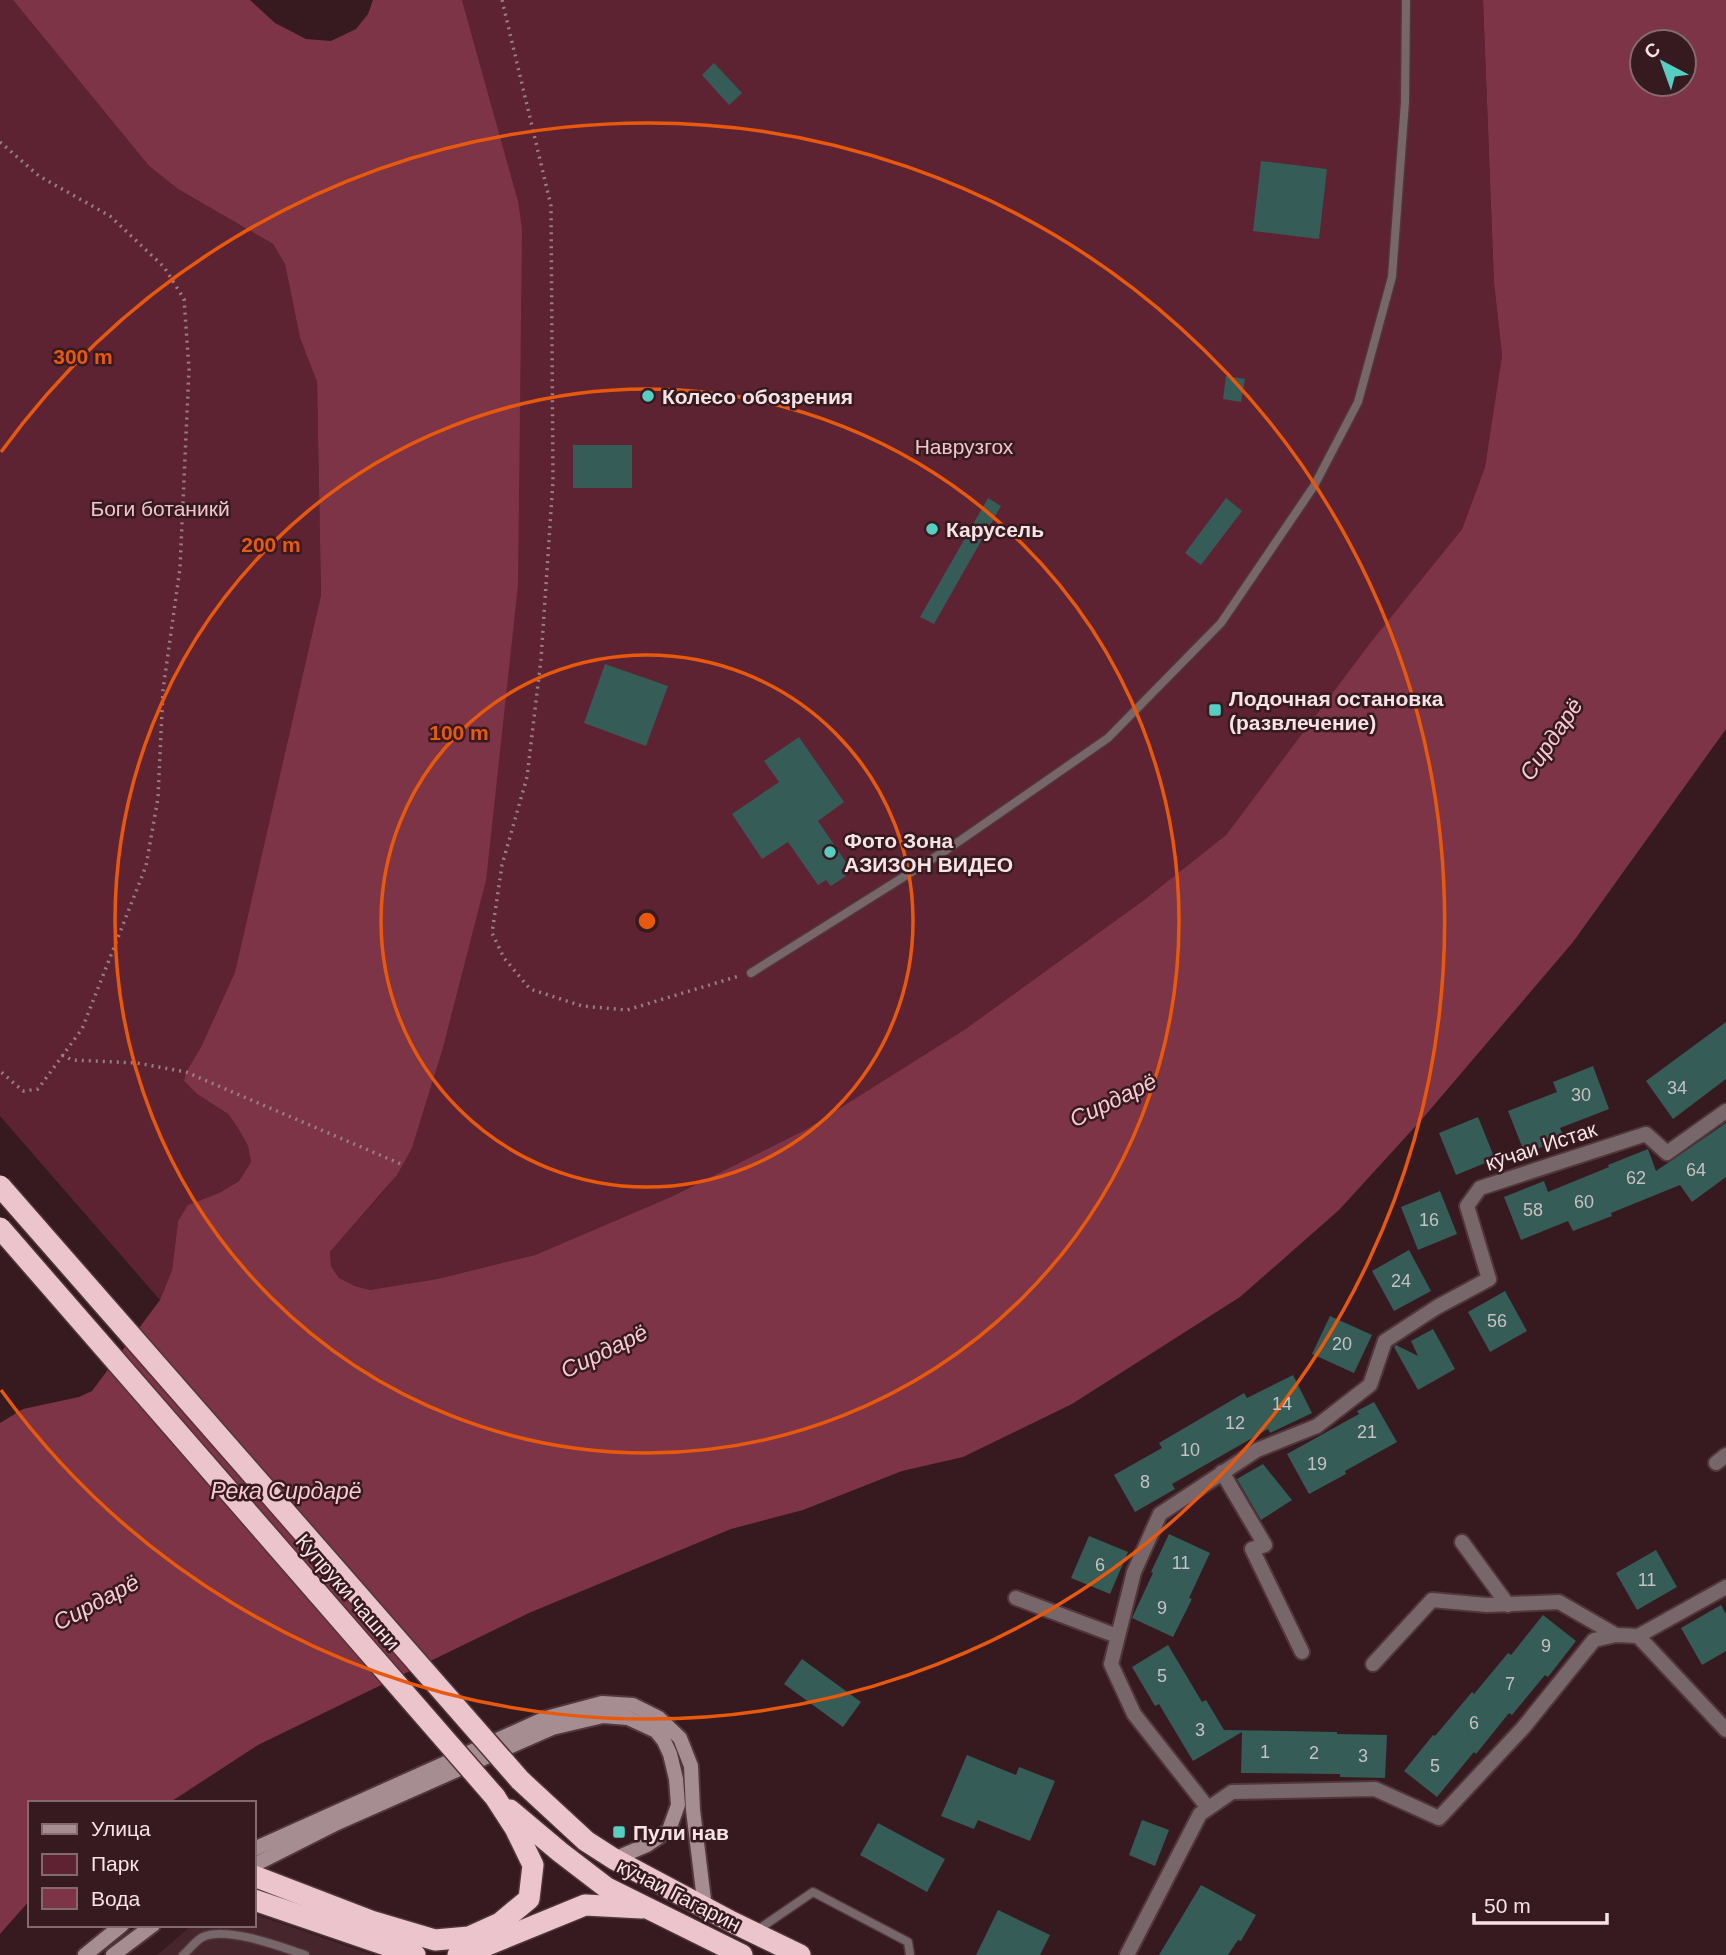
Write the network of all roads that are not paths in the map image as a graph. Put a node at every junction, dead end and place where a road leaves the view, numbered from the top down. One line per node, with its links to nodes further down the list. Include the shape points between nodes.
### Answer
1 (1406, 0): 2 (lane, via 1405,102 1392,277 1358,402 1314,486 1221,623 1108,738 948,849)
2 (751, 973)
3 (1726, 1111): 6 (street, кӯчаи Истак, via 1667,1153 1646,1134 1480,1188 1468,1206 1489,1279 1385,1341 1370,1385 1317,1426 1257,1450)
4 (0, 1186): 20 (highway, кӯчаи Гагарин, bridge, via 520,1780 586,1841)
5 (0, 1228): 17 (highway, Купруки чашни, bridge)
6 (1222, 1472): 12 (street, кӯчаи Истак, via 1160,1514 1134,1572); 14 (street, via 1265,1545 1252,1549)
7 (1462, 1542): 10 (street)
8 (1726, 1587): 13 (street)
9 (1017, 1598): 12 (street)
10 (1508, 1605): 11 (street, via 1559,1602); 15 (street, via 1432,1600)
11 (1616, 1635): 13 (street); 18 (street, via 1594,1640 1523,1728 1439,1818 1375,1789 1232,1791)
12 (1118, 1636): 18 (street, кӯчаи Истак, via 1111,1664 1134,1714)
13 (1638, 1636): 16 (street)
14 (1303, 1652)
15 (1373, 1664)
16 (1726, 1730)
17 (495, 1797): 22 (highway, via 533,1865 528,1899 500,1923 469,1937 435,1940); 25 (highway, кӯчаи Гагарин, via 607,1888)
18 (1208, 1808): 38 (street, via 1200,1814)
19 (256, 1848): 24 (main road, via 546,1718 602,1703 633,1705 659,1718 680,1738 691,1766)
20 (614, 1859): 21 (main road, via 670,1830 678,1805 676,1779 670,1754 656,1731 628,1718 603,1716 540,1733 337,1823); 24 (highway, кӯчаи Гагарин)
21 (256, 1865)
22 (256, 1877)
23 (256, 1901): 33 (highway)
24 (705, 1908): 28 (highway, кӯчаи Гагарин)
25 (653, 1909): 34 (highway, via 584,1905); 35 (highway, кӯчаи Гагарин)
26 (120, 1927): 29 (main road)
27 (150, 1927): 30 (main road)
28 (755, 1932): 36 (highway, кӯчаи Гагарин); 37 (lane, via 813,1892 908,1942)
29 (85, 1955)
30 (113, 1955)
31 (183, 1955): 32 (lane, via 204,1936 229,1934)
32 (305, 1955)
33 (415, 1955)
34 (458, 1955)
35 (742, 1955)
36 (800, 1955)
37 (910, 1955)
38 (1127, 1955)

